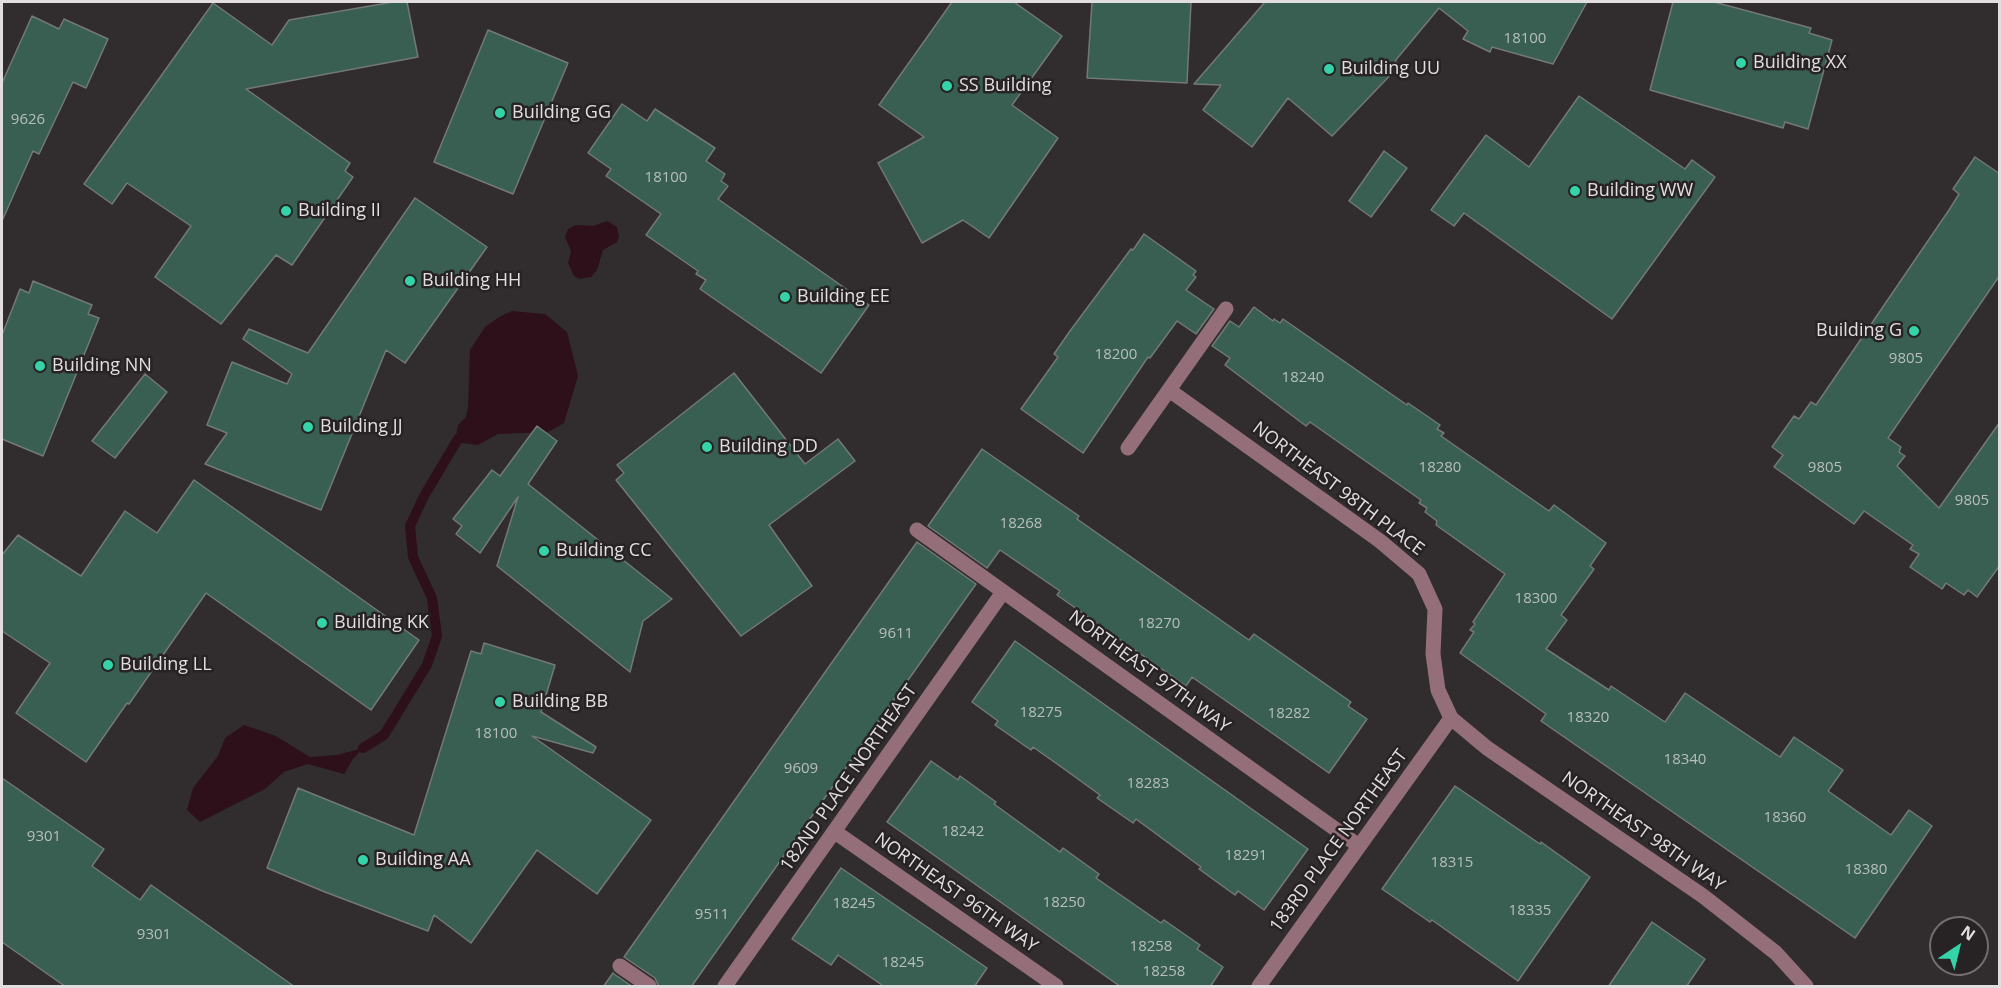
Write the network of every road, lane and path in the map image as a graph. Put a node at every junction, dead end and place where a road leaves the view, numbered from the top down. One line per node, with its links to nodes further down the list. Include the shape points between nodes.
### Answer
1 (1226, 309): 2 (street)
2 (1169, 390): 3 (street); 6 (street, NORTHEAST 98TH PLACE, via 1371,534 1419,574 1435,609 1433,654 1438,690)
3 (1128, 448)
4 (917, 530): 5 (street, NORTHEAST 97TH WAY)
5 (1003, 592): 7 (street, 182ND PLACE NORTHEAST); 8 (street, NORTHEAST 97TH WAY)
6 (1451, 718): 8 (street, 183RD PLACE NORTHEAST); 14 (street, NORTHEAST 98TH WAY, via 1486,748 1703,896 1776,953)
7 (835, 832): 11 (street, 182ND PLACE NORTHEAST); 12 (street, NORTHEAST 96TH WAY)
8 (1359, 846): 13 (street, 183RD PLACE NORTHEAST)
9 (620, 966): 10 (street)
10 (649, 987)
11 (725, 987)
12 (1056, 987)
13 (1259, 987)
14 (1806, 987)

